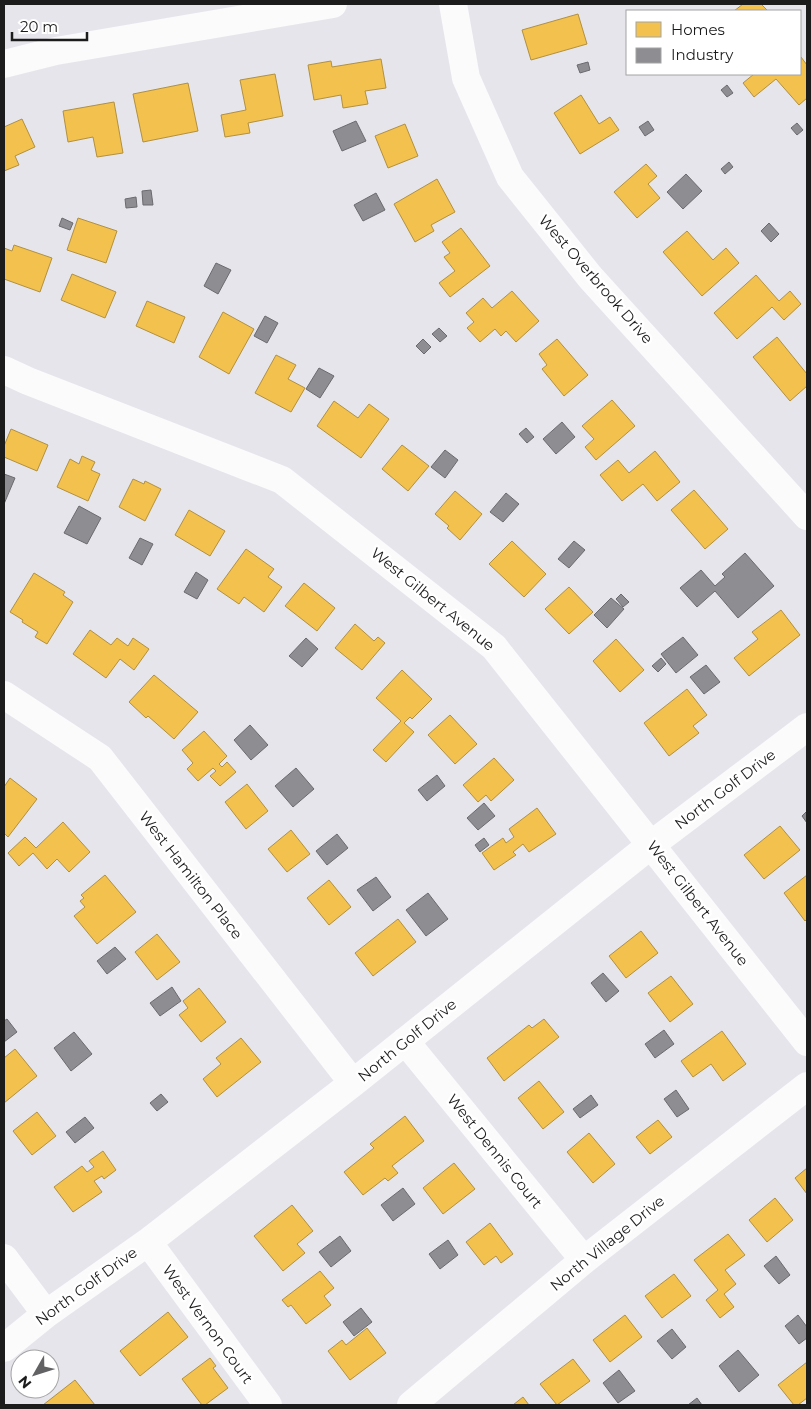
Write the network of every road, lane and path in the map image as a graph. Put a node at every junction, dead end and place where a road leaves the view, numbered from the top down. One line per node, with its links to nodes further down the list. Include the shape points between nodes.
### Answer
1 (333, 4): 3 (street, via 56,51)
2 (453, 4): 5 (street, West Overbrook Drive, via 466,78 510,177 590,277)
3 (4, 64)
4 (4, 370): 8 (street, West Gilbert Avenue, via 282,480 494,647)
5 (807, 516)
6 (4, 695): 11 (street, West Hamilton Place, via 100,758)
7 (807, 727): 8 (street, North Golf Drive)
8 (652, 844): 9 (street, North Golf Drive); 10 (street, West Gilbert Avenue)
9 (405, 1041): 11 (street, North Golf Drive); 15 (street, West Dennis Court)
10 (807, 1042)
11 (353, 1083): 13 (street, North Golf Drive)
12 (807, 1086): 15 (street, North Village Drive)
13 (148, 1242): 16 (street, North Golf Drive); 18 (street, West Vernon Court)
14 (4, 1258): 16 (street)
15 (584, 1260): 19 (street, North Village Drive)
16 (46, 1314): 17 (street, North Golf Drive)
17 (4, 1348)
18 (268, 1405)
19 (411, 1405)

